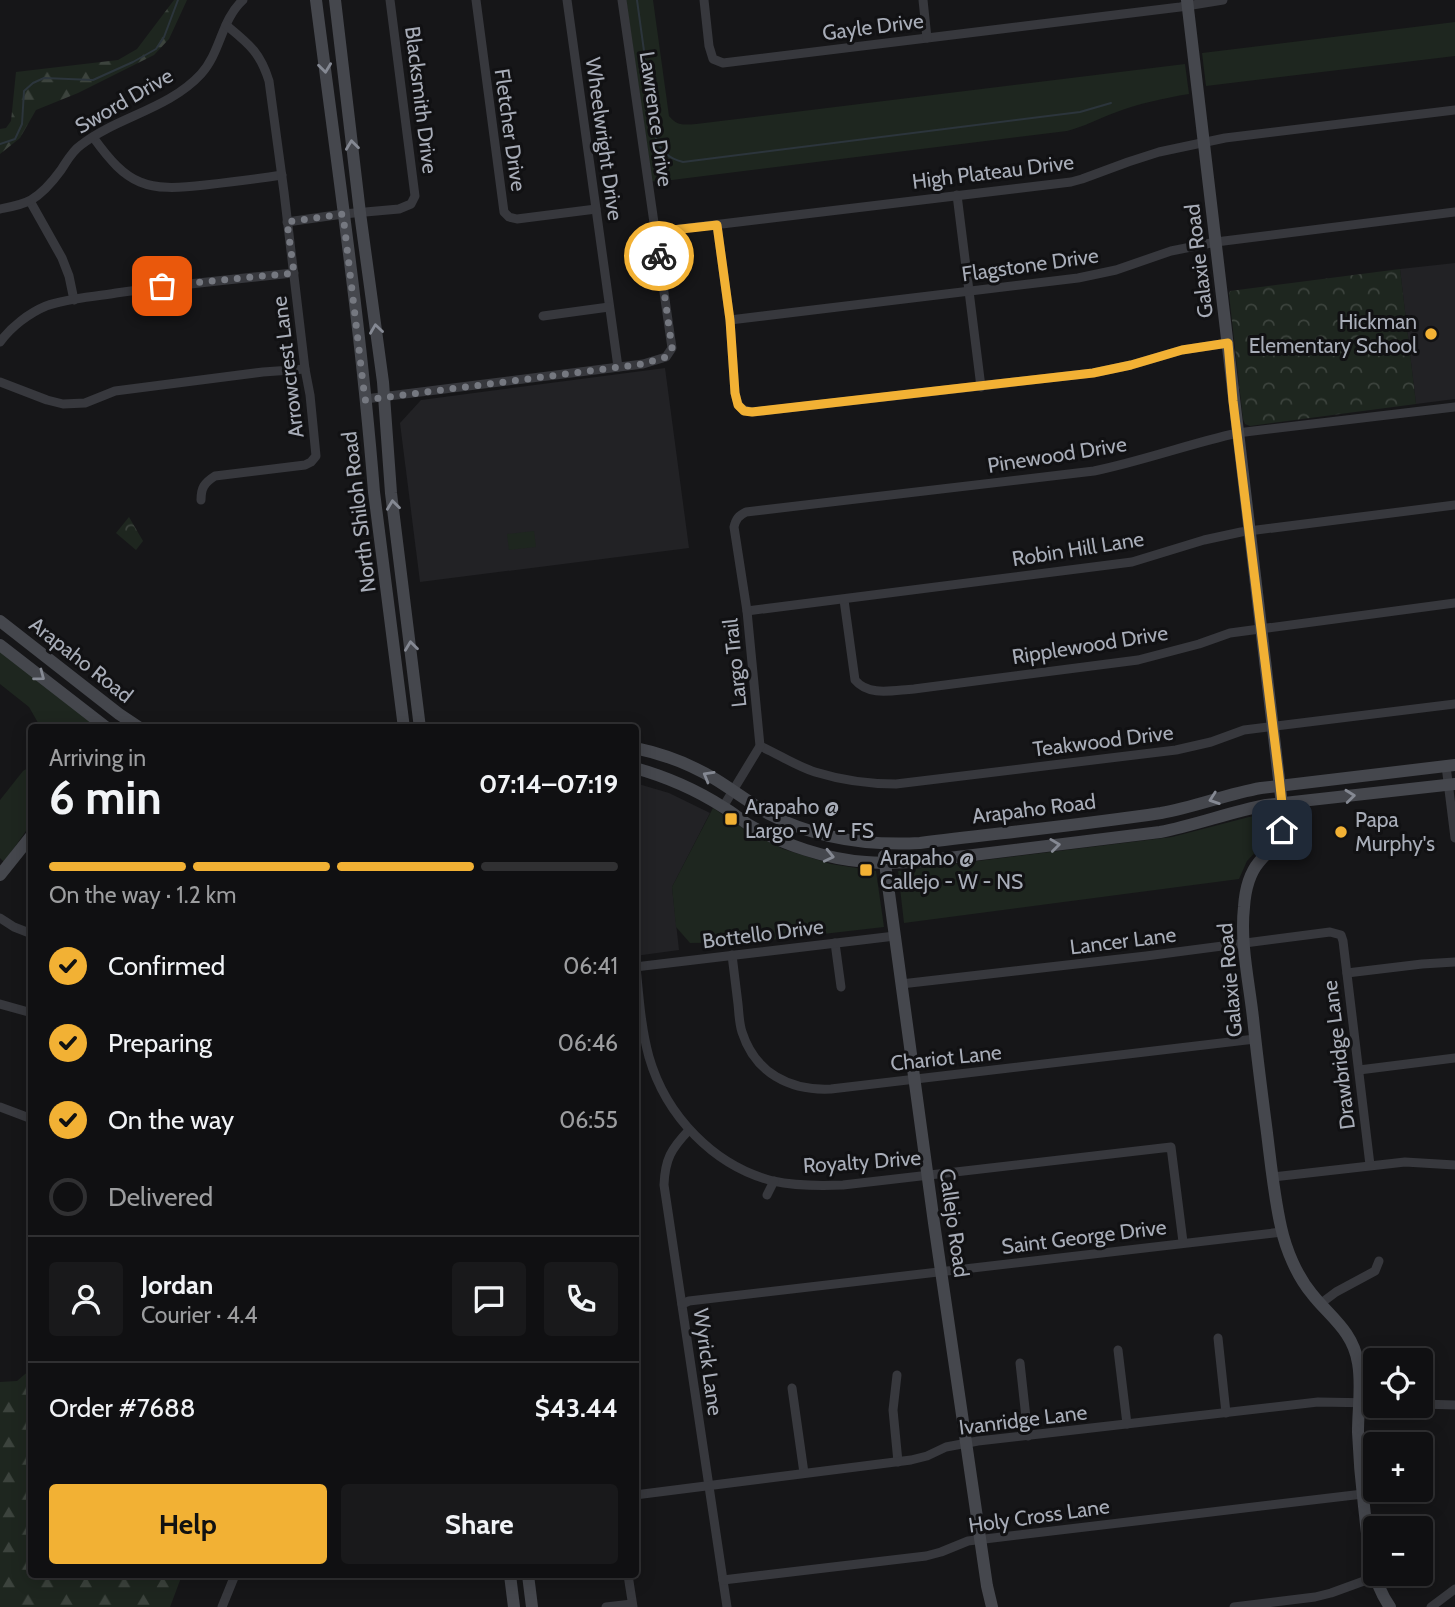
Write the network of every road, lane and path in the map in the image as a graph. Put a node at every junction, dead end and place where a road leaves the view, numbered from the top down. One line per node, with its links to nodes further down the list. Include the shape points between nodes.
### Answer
1 (243, 0): 12 (street, Sword Drive)
2 (316, 0): 24 (main road, North Shiloh Road, one-way to 24)
3 (335, 0): 23 (main road, North Shiloh Road, one-way to 3)
4 (390, 0): 23 (street, Blacksmith Drive, via 415,196 405,207)
5 (476, 0): 21 (street, Fletcher Drive, via 504,212 517,219)
6 (567, 0): 21 (street, Wheelwright Drive)
7 (622, 0): 27 (street, Lawrence Drive)
8 (704, 0): 13 (street, Gayle Drive, via 709,46 713,59 723,63)
9 (923, 0): 13 (street)
10 (1223, 0): 11 (street, Gayle Drive)
11 (1187, 3): 13 (street, Gayle Drive); 16 (main road, Galaxie Road)
12 (226, 25): 15 (street, Sword Drive, via 212,59 193,82); 17 (street, Arrowcrest Lane, via 264,66)
13 (928, 38)
14 (1455, 110): 16 (street, High Plateau Drive)
15 (93, 137): 17 (street, via 117,167 152,186 175,189); 19 (street, Sword Drive, via 80,145 51,183)
16 (1205, 143): 18 (street, High Plateau Drive, via 1142,157 1082,179); 28 (main road, Galaxie Road)
17 (282, 175): 25 (street, Arrowcrest Lane)
18 (957, 195): 26 (street, High Plateau Drive); 30 (street)
19 (30, 201): 20 (street, Sword Drive); 31 (street, via 62,258)
20 (0, 209)
21 (596, 209): 32 (street, Wheelwright Drive)
22 (1455, 212): 28 (street, Flagstone Drive)
23 (360, 213): 24 (street, Blacksmith Drive); 41 (main road, North Shiloh Road, one-way to 23)
24 (343, 214): 25 (street, Blacksmith Drive); 42 (main road, North Shiloh Road)
25 (287, 222): 29 (street, Arrowcrest Lane)
26 (717, 225): 27 (street, High Plateau Drive); 34 (street)
27 (655, 232): 37 (street, Lawrence Drive, via 672,348 666,357)
28 (1216, 242): 30 (street, Flagstone Drive, via 1097,275); 36 (main road, Galaxie Road)
29 (294, 273): 31 (street); 38 (street, Arrowcrest Lane)
30 (969, 291): 34 (street, Flagstone Drive); 40 (street)
31 (74, 300): 35 (street, via 46,306)
32 (609, 307): 33 (street); 37 (street, Wheelwright Drive)
33 (543, 316)
34 (730, 320): 40 (street, via 735,393 744,411)
35 (0, 342)
36 (1228, 343): 40 (street, via 1093,373); 44 (main road, Galaxie Road)
37 (618, 367): 41 (street, Lawrence Drive)
38 (305, 369): 39 (street, via 116,391 85,403 63,404); 45 (street, Arrowcrest Lane, via 316,456 305,465 215,476 201,490)
39 (0, 382)
40 (981, 387)
41 (384, 397): 42 (street, Lawrence Drive); 49 (main road, North Shiloh Road, one-way to 41)
42 (365, 400): 50 (main road, North Shiloh Road)
43 (1455, 407): 44 (street, Pinewood Drive)
44 (1237, 433): 47 (street, Pinewood Drive, via 1094,471); 48 (main road, Galaxie Road)
45 (201, 500)
46 (1455, 505): 48 (street, Robin Hill Lane)
47 (746, 512): 53 (street, Largo Trail, via 739,515 734,527)
48 (1250, 531): 51 (street, Robin Hill Lane, via 1132,562); 55 (main road, Galaxie Road)
49 (401, 569): 50 (main road); 57 (main road, North Shiloh Road, one-way to 49)
50 (385, 572): 58 (main road, North Shiloh Road)
51 (844, 600): 53 (street, Robin Hill Lane); 55 (street, Ripplewood Drive, via 855,680 861,687 881,691 1139,660)
52 (1455, 603): 55 (street, Ripplewood Drive)
53 (747, 611): 65 (street, Largo Trail)
54 (0, 621): 60 (main road, Arapaho Road)
55 (1262, 628): 64 (main road, Galaxie Road)
56 (0, 645): 61 (main road, Arapaho Road, one-way to 61)
57 (415, 682): 58 (main road); 63 (main road, North Shiloh Road)
58 (398, 685): 62 (main road, North Shiloh Road)
59 (1455, 705): 64 (street, Teakwood Drive)
60 (128, 723)
61 (103, 724)
62 (403, 724)
63 (420, 724)
64 (1273, 727): 65 (street, Teakwood Drive, via 1244,730 1176,750 896,784 858,782 813,771); 70 (main road, Galaxie Road)
65 (760, 746): 71 (street)
66 (639, 749): 71 (main road, Arapaho Road, one-way to 66, via 681,762)
67 (1451, 766): 69 (street); 70 (main road, Arapaho Road)
68 (639, 769): 73 (main road, Arapaho Road, via 665,776)
69 (1452, 785): 72 (main road, Arapaho Road, one-way to 69); 74 (street)
70 (1280, 786): 72 (main road, Galaxie Road); 76 (main road, Arapaho Road, one-way to 76, via 1232,793 1160,813)
71 (733, 791): 73 (street); 76 (main road, Arapaho Road, via 808,831)
72 (1282, 803): 77 (main road, Arapaho Road, one-way to 72, via 1160,832); 84 (main road, Galaxie Road, via 1280,836 1255,868 1248,887)
73 (723, 807): 77 (main road, Arapaho Road, one-way to 77, via 759,830 811,852)
74 (1455, 838)
75 (28, 843): 78 (main road)
76 (883, 844): 77 (main road, Callejo Road)
77 (885, 863): 81 (main road, Callejo Road)
78 (0, 874)
79 (0, 918): 80 (street)
80 (28, 932)
81 (895, 936): 83 (street, Bottello Drive); 89 (main road, Callejo Road)
82 (1343, 941): 84 (street, Lancer Lane, via 1341,935 1330,932); 88 (street, Drawbridge Lane)
83 (835, 943): 85 (street, Bottello Drive); 90 (street)
84 (1244, 944): 89 (street, Lancer Lane); 94 (main road, Galaxie Road)
85 (732, 955): 87 (street, Bottello Drive); 97 (street, Chariot Lane, via 741,1030 756,1059 775,1077 821,1090)
86 (1455, 962): 88 (street)
87 (639, 967)
88 (1346, 973): 96 (street, Drawbridge Lane)
89 (901, 984): 97 (main road, Callejo Road)
90 (841, 986)
91 (639, 994): 100 (street, Royalty Drive, via 649,1058 666,1098)
92 (0, 1004): 93 (street)
93 (28, 1012)
94 (1255, 1039): 97 (street, Chariot Lane); 104 (main road, Galaxie Road)
95 (1455, 1058): 96 (street)
96 (1359, 1070): 102 (street, Drawbridge Lane)
97 (914, 1080): 103 (main road, Callejo Road)
98 (0, 1107): 99 (street)
99 (28, 1118)
100 (690, 1130): 105 (street, Royalty Drive, via 738,1167); 111 (street, Wyrick Lane, via 668,1158 664,1185)
101 (1455, 1165): 102 (street, via 1405,1162)
102 (1370, 1166): 104 (street)
103 (928, 1175): 105 (street, Royalty Drive, via 842,1185); 108 (street, Royalty Drive, via 1171,1147); 110 (main road, Callejo Road)
104 (1273, 1177): 107 (main road, Galaxie Road)
105 (774, 1181): 106 (street)
106 (767, 1195)
107 (1282, 1232): 108 (street, Saint George Drive); 112 (main road, Galaxie Road, via 1299,1276)
108 (1183, 1242): 110 (street, Saint George Drive)
109 (1380, 1261): 112 (street, via 1375,1271)
110 (941, 1271): 111 (street, Saint George Drive); 125 (main road, Callejo Road)
111 (682, 1304): 128 (street, Wyrick Lane)
112 (1320, 1304): 118 (main road, Galaxie Road, via 1352,1344 1359,1363)
113 (1218, 1338): 122 (street)
114 (1118, 1350): 123 (street)
115 (1020, 1363): 124 (street)
116 (897, 1375): 126 (street, via 893,1410)
117 (792, 1388): 127 (street)
118 (1359, 1402): 119 (street, Ivanridge Lane); 122 (street, Ivanridge Lane); 130 (main road, Galaxie Road)
119 (1363, 1402)
120 (1433, 1404): 121 (street)
121 (1455, 1405)
122 (1226, 1413): 123 (street, Ivanridge Lane)
123 (1127, 1424): 124 (street, Ivanridge Lane)
124 (1028, 1436): 125 (street, Ivanridge Lane)
125 (966, 1443): 126 (street, Ivanridge Lane); 131 (main road, Callejo Road)
126 (898, 1462): 127 (street, Ivanridge Lane)
127 (803, 1473): 128 (street, Ivanridge Lane)
128 (709, 1485): 129 (street, Ivanridge Lane); 136 (street, Wyrick Lane)
129 (639, 1494)
130 (1363, 1494): 131 (street, Holy Cross Lane)
131 (980, 1539): 136 (street, Holy Cross Lane, via 926,1556); 146 (main road, Callejo Road)
132 (234, 1578): 141 (street)
133 (510, 1578): 142 (main road)
134 (528, 1578): 143 (main road)
135 (628, 1578): 140 (street)
136 (723, 1580): 145 (street, Wyrick Lane)
137 (1363, 1581): 147 (street, via 1315,1597)
138 (1379, 1586): 148 (main road, Galaxie Road)
139 (1455, 1589): 149 (street)
140 (632, 1605): 144 (street)
141 (222, 1607)
142 (514, 1607)
143 (532, 1607)
144 (606, 1607)
145 (727, 1607)
146 (992, 1607)
147 (1234, 1607)
148 (1390, 1607)
149 (1431, 1607)

